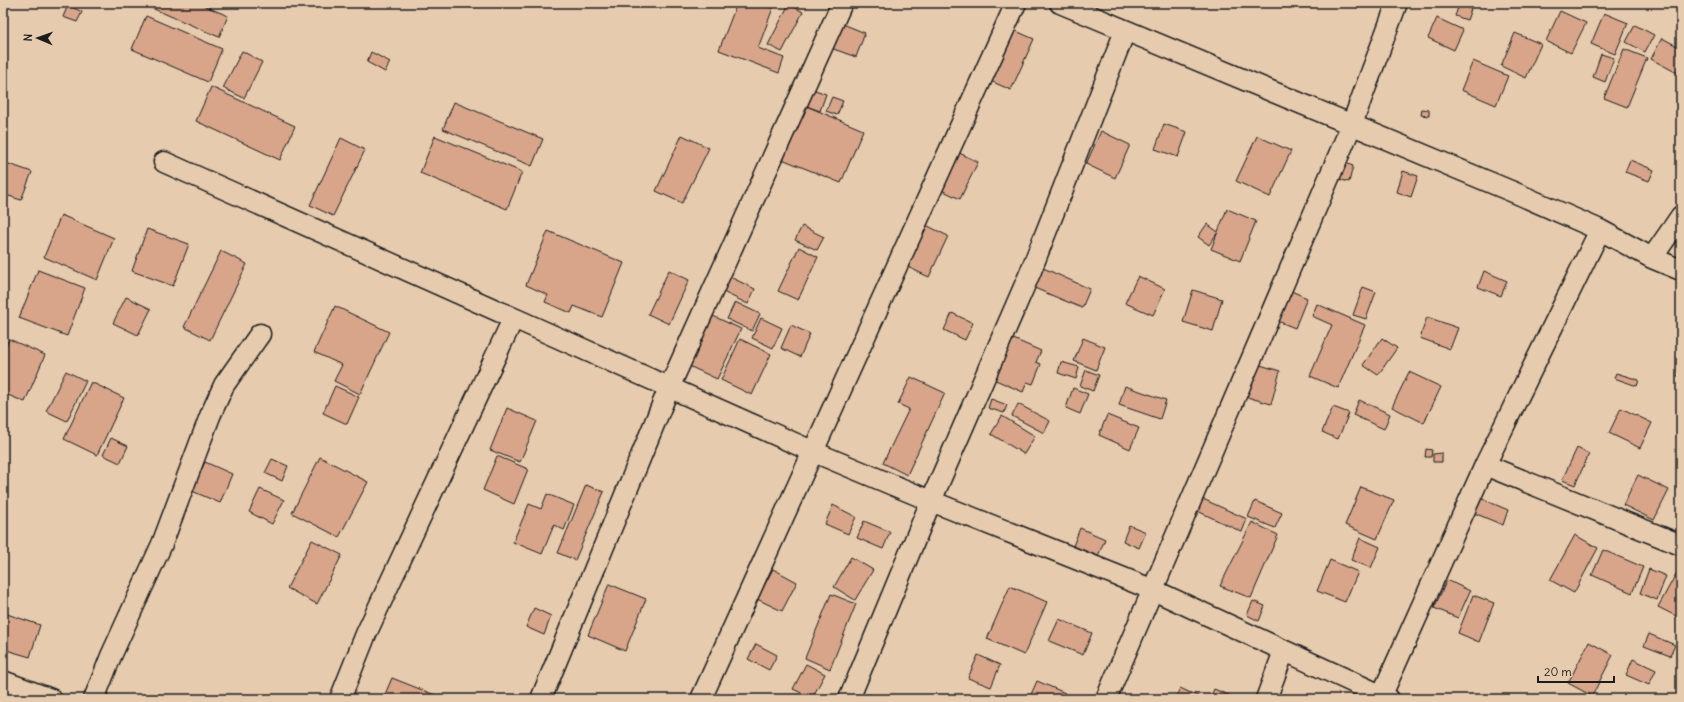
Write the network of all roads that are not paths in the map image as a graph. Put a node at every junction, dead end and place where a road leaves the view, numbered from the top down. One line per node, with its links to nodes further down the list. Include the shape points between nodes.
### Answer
1 (842, 3): 14 (street)
2 (1016, 3): 15 (street)
3 (1060, 3): 5 (street)
4 (1397, 3): 6 (street)
5 (1125, 31): 6 (street); 17 (street, via 1030,273)
6 (1352, 124): 9 (street); 19 (street)
7 (164, 162): 12 (street)
8 (1681, 216): 10 (street)
9 (1600, 230): 10 (street); 16 (street)
10 (1652, 258): 11 (street)
11 (1681, 270)
12 (513, 318): 14 (street); 25 (street, via 366,634)
13 (260, 334): 24 (street, via 224,385 162,544)
14 (669, 388): 15 (street); 26 (street)
15 (814, 452): 17 (street); 27 (street)
16 (1485, 465): 18 (street); 22 (street)
17 (931, 501): 19 (street); 28 (street)
18 (1681, 546)
19 (1152, 589): 20 (street); 29 (street)
20 (1284, 650): 22 (street); 30 (street)
21 (3, 682): 23 (street)
22 (1384, 698)
23 (51, 699)
24 (94, 699)
25 (340, 699)
26 (541, 699)
27 (701, 699)
28 (849, 699)
29 (1106, 699)
30 (1266, 699)

